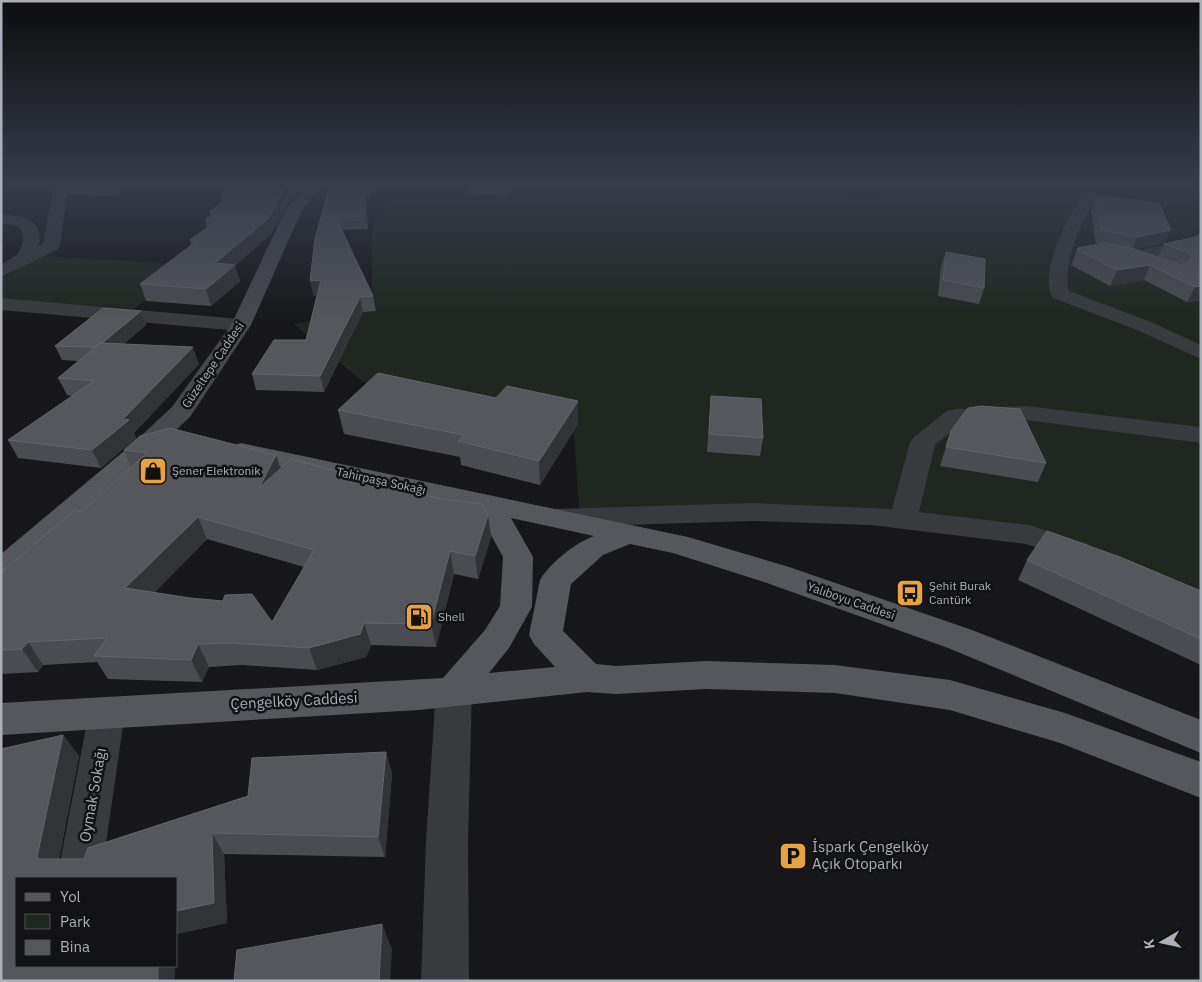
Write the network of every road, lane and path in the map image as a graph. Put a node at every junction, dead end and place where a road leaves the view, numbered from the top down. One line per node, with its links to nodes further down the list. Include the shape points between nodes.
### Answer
1 (31, 231): 8 (street, via 29,250)
2 (53, 231): 8 (street, via 51,246)
3 (285, 231): 12 (main road, Güzeltepe Caddesi)
4 (1071, 231): 13 (street, via 1075,246 1057,278 1060,294 1144,326)
5 (1183, 246): 7 (street)
6 (1113, 253): 7 (street)
7 (1132, 257): 9 (street)
8 (22, 260): 10 (street)
9 (1165, 270)
10 (1, 272)
11 (1, 304): 12 (street)
12 (242, 325): 21 (main road, Güzeltepe Caddesi, via 184,424 139,451)
13 (1201, 353)
14 (1201, 436): 18 (street, via 1026,413 956,416 923,442)
15 (215, 444): 16 (main road, Tahirpaşa Sokağı)
16 (489, 504): 17 (main road, Yalıboyu Caddesi); 23 (main road, via 518,557 516,607 497,639)
17 (555, 518): 18 (street, via 753,512); 19 (main road, Yalıboyu Caddesi)
18 (903, 520): 20 (street, via 1030,535)
19 (627, 534): 22 (main road, via 592,548 556,580 546,635); 26 (main road, Yalıboyu Caddesi, via 677,544 769,572 930,629)
20 (1103, 560)
21 (1, 571)
22 (587, 678): 23 (main road, Çengelköy Caddesi); 27 (main road, via 616,680 706,675 836,679 950,695 1065,730)
23 (454, 690): 24 (main road, Çengelköy Caddesi, via 419,695); 29 (street)
24 (107, 712): 25 (main road, Çengelköy Caddesi); 28 (street, Oymak Sokağı)
25 (1, 719)
26 (1201, 736)
27 (1201, 780)
28 (79, 877)
29 (445, 981)

